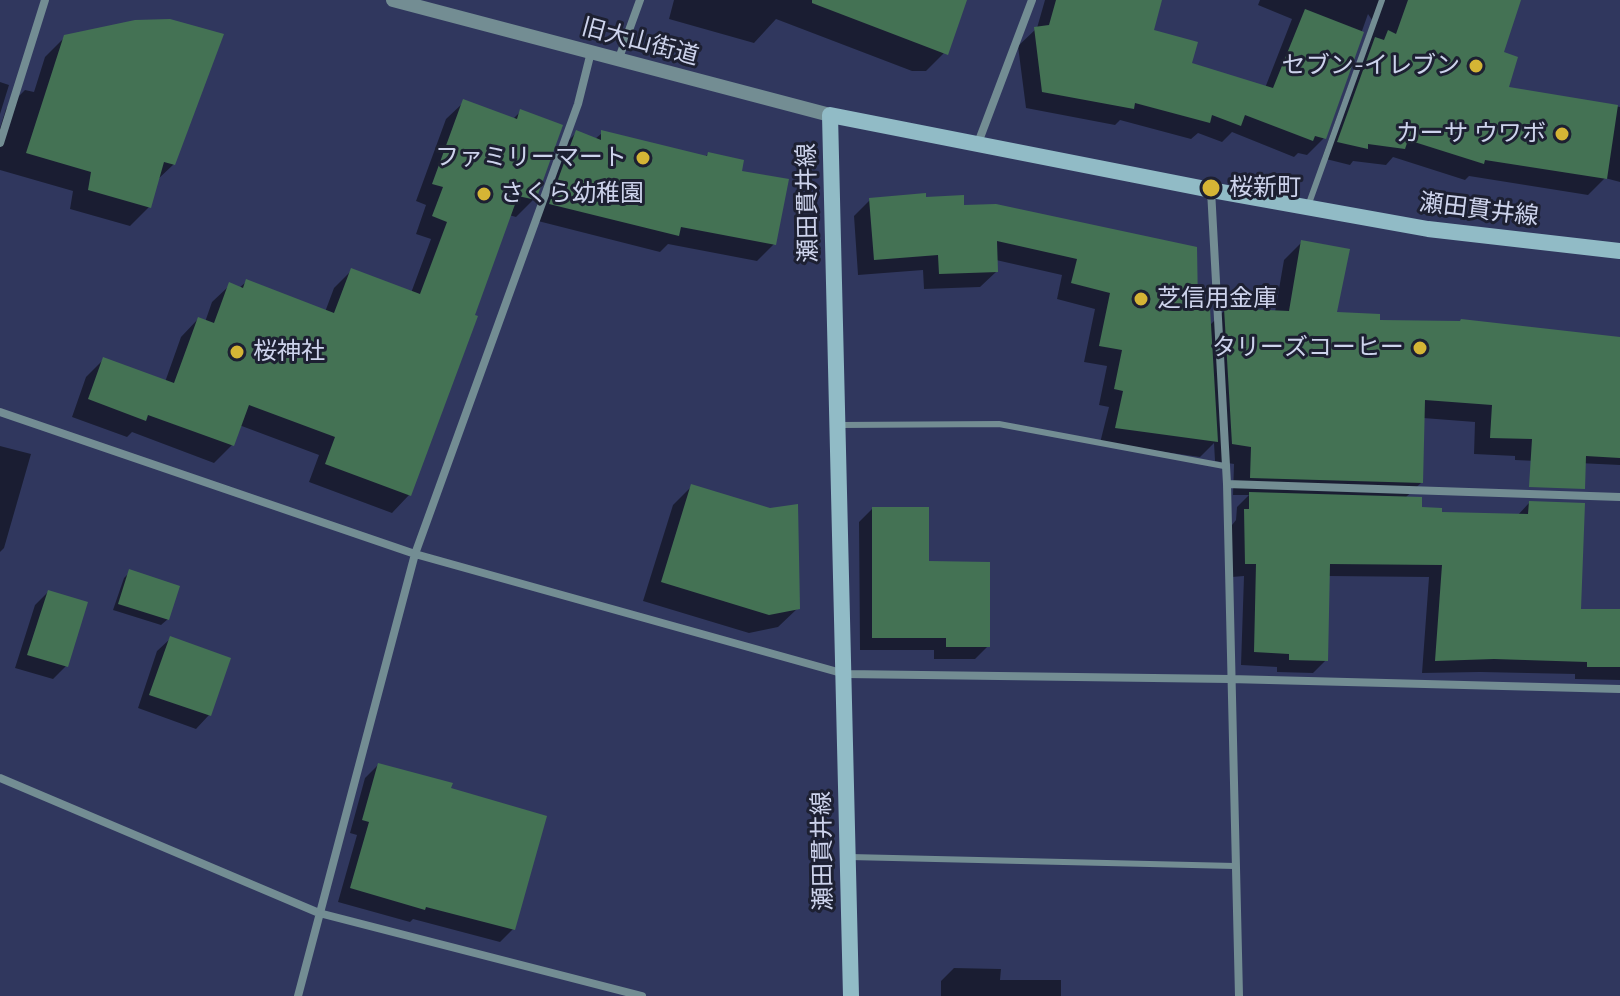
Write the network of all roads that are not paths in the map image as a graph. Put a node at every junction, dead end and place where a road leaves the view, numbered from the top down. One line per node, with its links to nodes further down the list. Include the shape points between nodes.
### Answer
1 (45, 0): 9 (street)
2 (393, 0): 6 (street, 旧大山街道)
3 (640, 0): 7 (street)
4 (1032, 0): 10 (street)
5 (1382, 0): 12 (lane)
6 (591, 52): 7 (street, 旧大山街道); 19 (street, via 578,104)
7 (619, 58): 8 (street, 旧大山街道)
8 (830, 115): 10 (main road, 瀬田貫井線); 15 (main road, 瀬田貫井線)
9 (0, 143)
10 (978, 144): 11 (main road, 瀬田貫井線)
11 (1211, 190): 12 (main road, 瀬田貫井線); 16 (street)
12 (1308, 206): 13 (main road, 瀬田貫井線, via 1428,229)
13 (1620, 251)
14 (0, 412): 19 (street)
15 (837, 425): 16 (lane, via 999,424); 20 (main road, 瀬田貫井線)
16 (1224, 466): 17 (street)
17 (1227, 484): 18 (street); 21 (street)
18 (1620, 497)
19 (415, 554): 20 (street); 26 (street)
20 (845, 674): 21 (street); 24 (main road, 瀬田貫井線)
21 (1230, 679): 22 (street); 25 (street)
22 (1620, 689)
23 (0, 778): 26 (street)
24 (847, 857): 25 (lane); 29 (main road, 瀬田貫井線)
25 (1235, 866): 30 (street)
26 (319, 913): 27 (street); 28 (street)
27 (298, 996)
28 (642, 996)
29 (851, 996)
30 (1239, 996)

